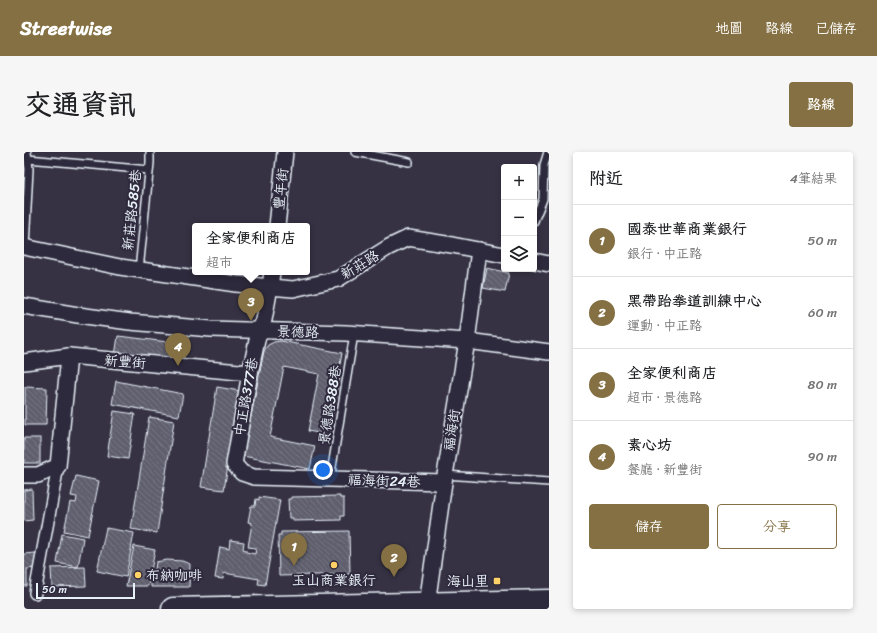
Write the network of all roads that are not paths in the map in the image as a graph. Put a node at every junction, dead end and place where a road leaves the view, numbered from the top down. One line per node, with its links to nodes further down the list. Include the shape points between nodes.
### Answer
1 (150, 152): 7 (lane, 新莊路585巷)
2 (285, 152): 9 (street, 豐年街)
3 (355, 152): 6 (lane)
4 (548, 152): 8 (lane, via 544,165 543,199)
5 (27, 155): 7 (lane); 10 (lane, via 29,170)
6 (409, 162)
7 (149, 170): 15 (lane, 新莊路585巷)
8 (537, 214)
9 (277, 223)
10 (25, 247): 15 (street, 新莊路)
11 (479, 250): 12 (street, 新莊路); 17 (street, 新莊路, via 408,238 338,279 293,289); 21 (street, 福海街)
12 (501, 254)
13 (537, 262): 14 (street)
14 (549, 264)
15 (139, 270): 17 (street, 新莊路)
16 (272, 275): 17 (street)
17 (270, 287): 19 (street, via 264,320)
18 (24, 306): 19 (street, 景德路, via 130,322)
19 (258, 331): 20 (street, 景德路); 25 (street, 中正路377巷)
20 (354, 334): 21 (street, 景德路); 30 (lane, 景德路388巷)
21 (467, 341): 22 (street, 景德路); 29 (street, 福海街)
22 (549, 352)
23 (69, 356): 24 (street, 新豐街); 25 (street, 新豐街); 27 (street)
24 (24, 362)
25 (250, 373): 26 (street, 中正路377巷)
26 (234, 464): 30 (street, 福海街24巷, via 242,473 254,477)
27 (58, 466): 28 (street, via 38,475); 32 (street)
28 (24, 475)
29 (444, 479): 30 (street, 福海街24巷); 31 (lane); 34 (street, 福海街)
30 (330, 480)
31 (549, 482)
32 (35, 593)
33 (549, 601): 34 (main road)
34 (430, 606): 35 (main road)
35 (173, 609)

